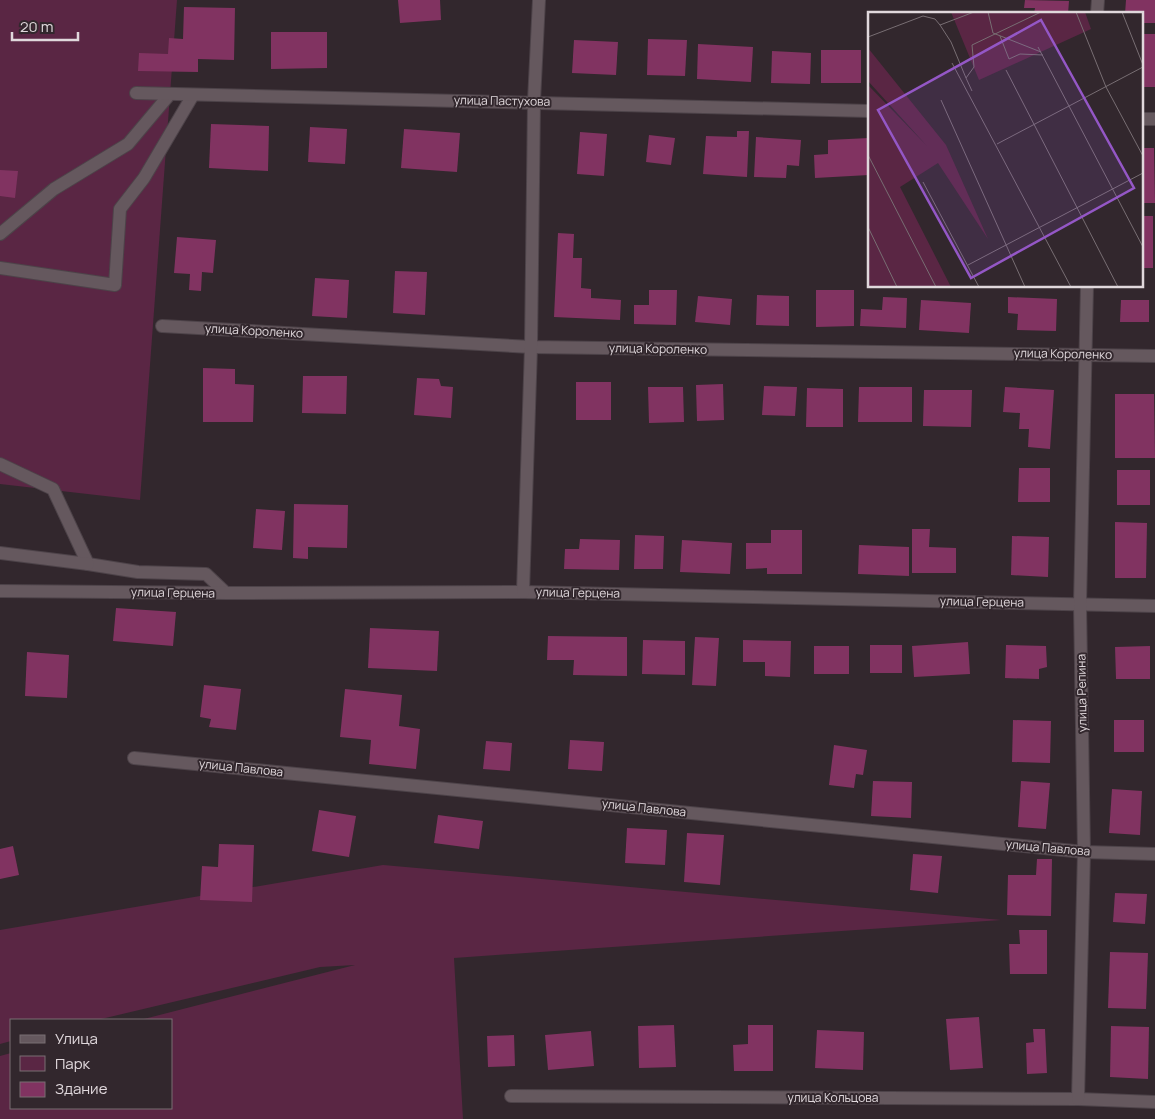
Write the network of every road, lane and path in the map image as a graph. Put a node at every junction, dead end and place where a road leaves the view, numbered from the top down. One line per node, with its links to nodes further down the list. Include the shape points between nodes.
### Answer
1 (539, 0): 5 (street)
2 (136, 93): 3 (street, улица Пастухова)
3 (170, 94): 4 (street, улица Пастухова); 9 (street, via 128,144 54,188)
4 (193, 94): 5 (street, улица Пастухова); 10 (street, via 144,178 120,209 114,285)
5 (534, 101): 6 (street, улица Пастухова); 13 (street)
6 (868, 111)
7 (1142, 119): 8 (street)
8 (1155, 119)
9 (0, 234)
10 (0, 268)
11 (1087, 288): 14 (street, улица Репина)
12 (162, 326): 13 (street, улица Короленко)
13 (531, 347): 14 (street, улица Короленко); 20 (street)
14 (1085, 354): 15 (street, улица Короленко); 22 (street, улица Репина)
15 (1155, 356)
16 (0, 464): 18 (street, via 53,488)
17 (0, 552): 18 (street)
18 (88, 564): 21 (street, via 138,572 206,574)
19 (0, 591): 21 (street, улица Герцена)
20 (523, 592): 21 (street, улица Герцена); 22 (street, улица Герцена)
21 (226, 593)
22 (1080, 604): 23 (street, улица Герцена); 25 (street, улица Репина)
23 (1155, 606)
24 (134, 758): 25 (street, улица Павлова)
25 (1084, 852): 26 (street, улица Павлова); 28 (street, улица Репина)
26 (1155, 854)
27 (511, 1096): 28 (street, улица Кольцова)
28 (1078, 1099): 29 (street, улица Кольцова)
29 (1155, 1102)

